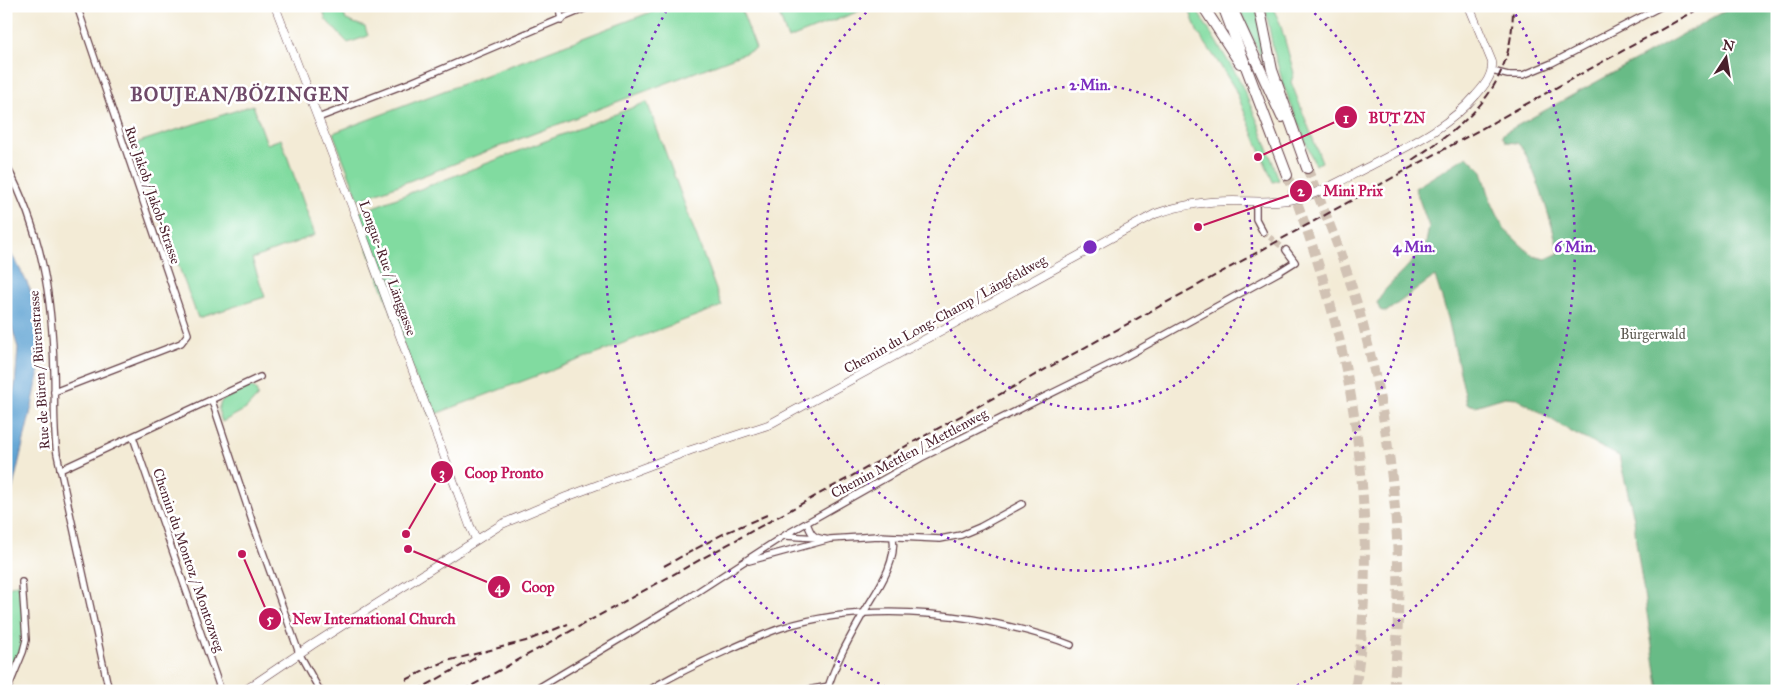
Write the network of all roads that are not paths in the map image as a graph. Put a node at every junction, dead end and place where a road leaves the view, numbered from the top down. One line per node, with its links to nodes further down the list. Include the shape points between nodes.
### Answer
1 (77, 6): 21 (street, Rue Jakob / Jakob-Strasse, via 188,334 181,343)
2 (274, 6): 14 (main road, Longue-Rue / Länggasse)
3 (559, 6): 11 (street)
4 (591, 6): 11 (street)
5 (1203, 6): 13 (highway, via 1235,55)
6 (1223, 6): 13 (highway)
7 (1231, 6): 8 (highway, via 1305,164 1272,70)
8 (1258, 6)
9 (1469, 6): 12 (main road, via 1491,59)
10 (1662, 6): 12 (street, via 1523,75)
11 (561, 20): 14 (street)
12 (1492, 71): 17 (main road, Chemin du Long-Champ / Längfeldweg, via 1482,88 1460,112 1427,135 1316,192 1294,199)
13 (1261, 107): 16 (highway)
14 (318, 118): 30 (main road, Longue-Rue / Länggasse)
15 (7, 167): 21 (street, Rue de Büren / Bürenstrasse, via 40,247 51,322)
16 (1287, 175)
17 (1256, 202): 18 (street, via 1256,218); 30 (main road, Chemin du Long-Champ / Längfeldweg, via 1202,202 1155,214 768,425 691,450 525,514)
18 (1263, 232)
19 (1286, 250): 26 (street, Chemin Mettlen / Mettlenweg, via 1295,262 1279,272 1123,358 921,458)
20 (260, 377): 22 (street)
21 (54, 392): 24 (street, Rue de Büren / Bürenstrasse, via 54,425)
22 (212, 401): 23 (street); 36 (street)
23 (133, 437): 24 (street); 40 (street, Chemin du Montoz / Montozweg)
24 (60, 470): 39 (street, Rue de Büren / Bürenstrasse)
25 (1022, 504): 28 (street, via 961,535 940,539)
26 (808, 523): 27 (street, Chemin Mettlen / Mettlenweg); 29 (street, via 810,533)
27 (785, 536): 29 (street); 32 (street, Chemin Mettlen / Mettlenweg)
28 (893, 537): 31 (street); 34 (street, via 894,547 887,572)
29 (817, 538): 31 (street)
30 (476, 539): 36 (main road, Chemin du Long-Champ / Längfeldweg)
31 (830, 539): 32 (street)
32 (739, 564): 43 (street, Chemin Mettlen / Mettlenweg)
33 (22, 582): 38 (street, via 26,640)
34 (864, 612): 35 (street, via 960,617 1011,626); 37 (street, via 839,658); 44 (street, via 781,628 702,662)
35 (1070, 645)
36 (300, 653): 41 (main road, Chemin du Long-Champ / Längfeldweg); 42 (street)
37 (828, 688): 45 (street)
38 (7, 691)
39 (109, 691)
40 (221, 691)
41 (244, 691)
42 (320, 691)
43 (533, 691)
44 (648, 691)
45 (802, 691)

